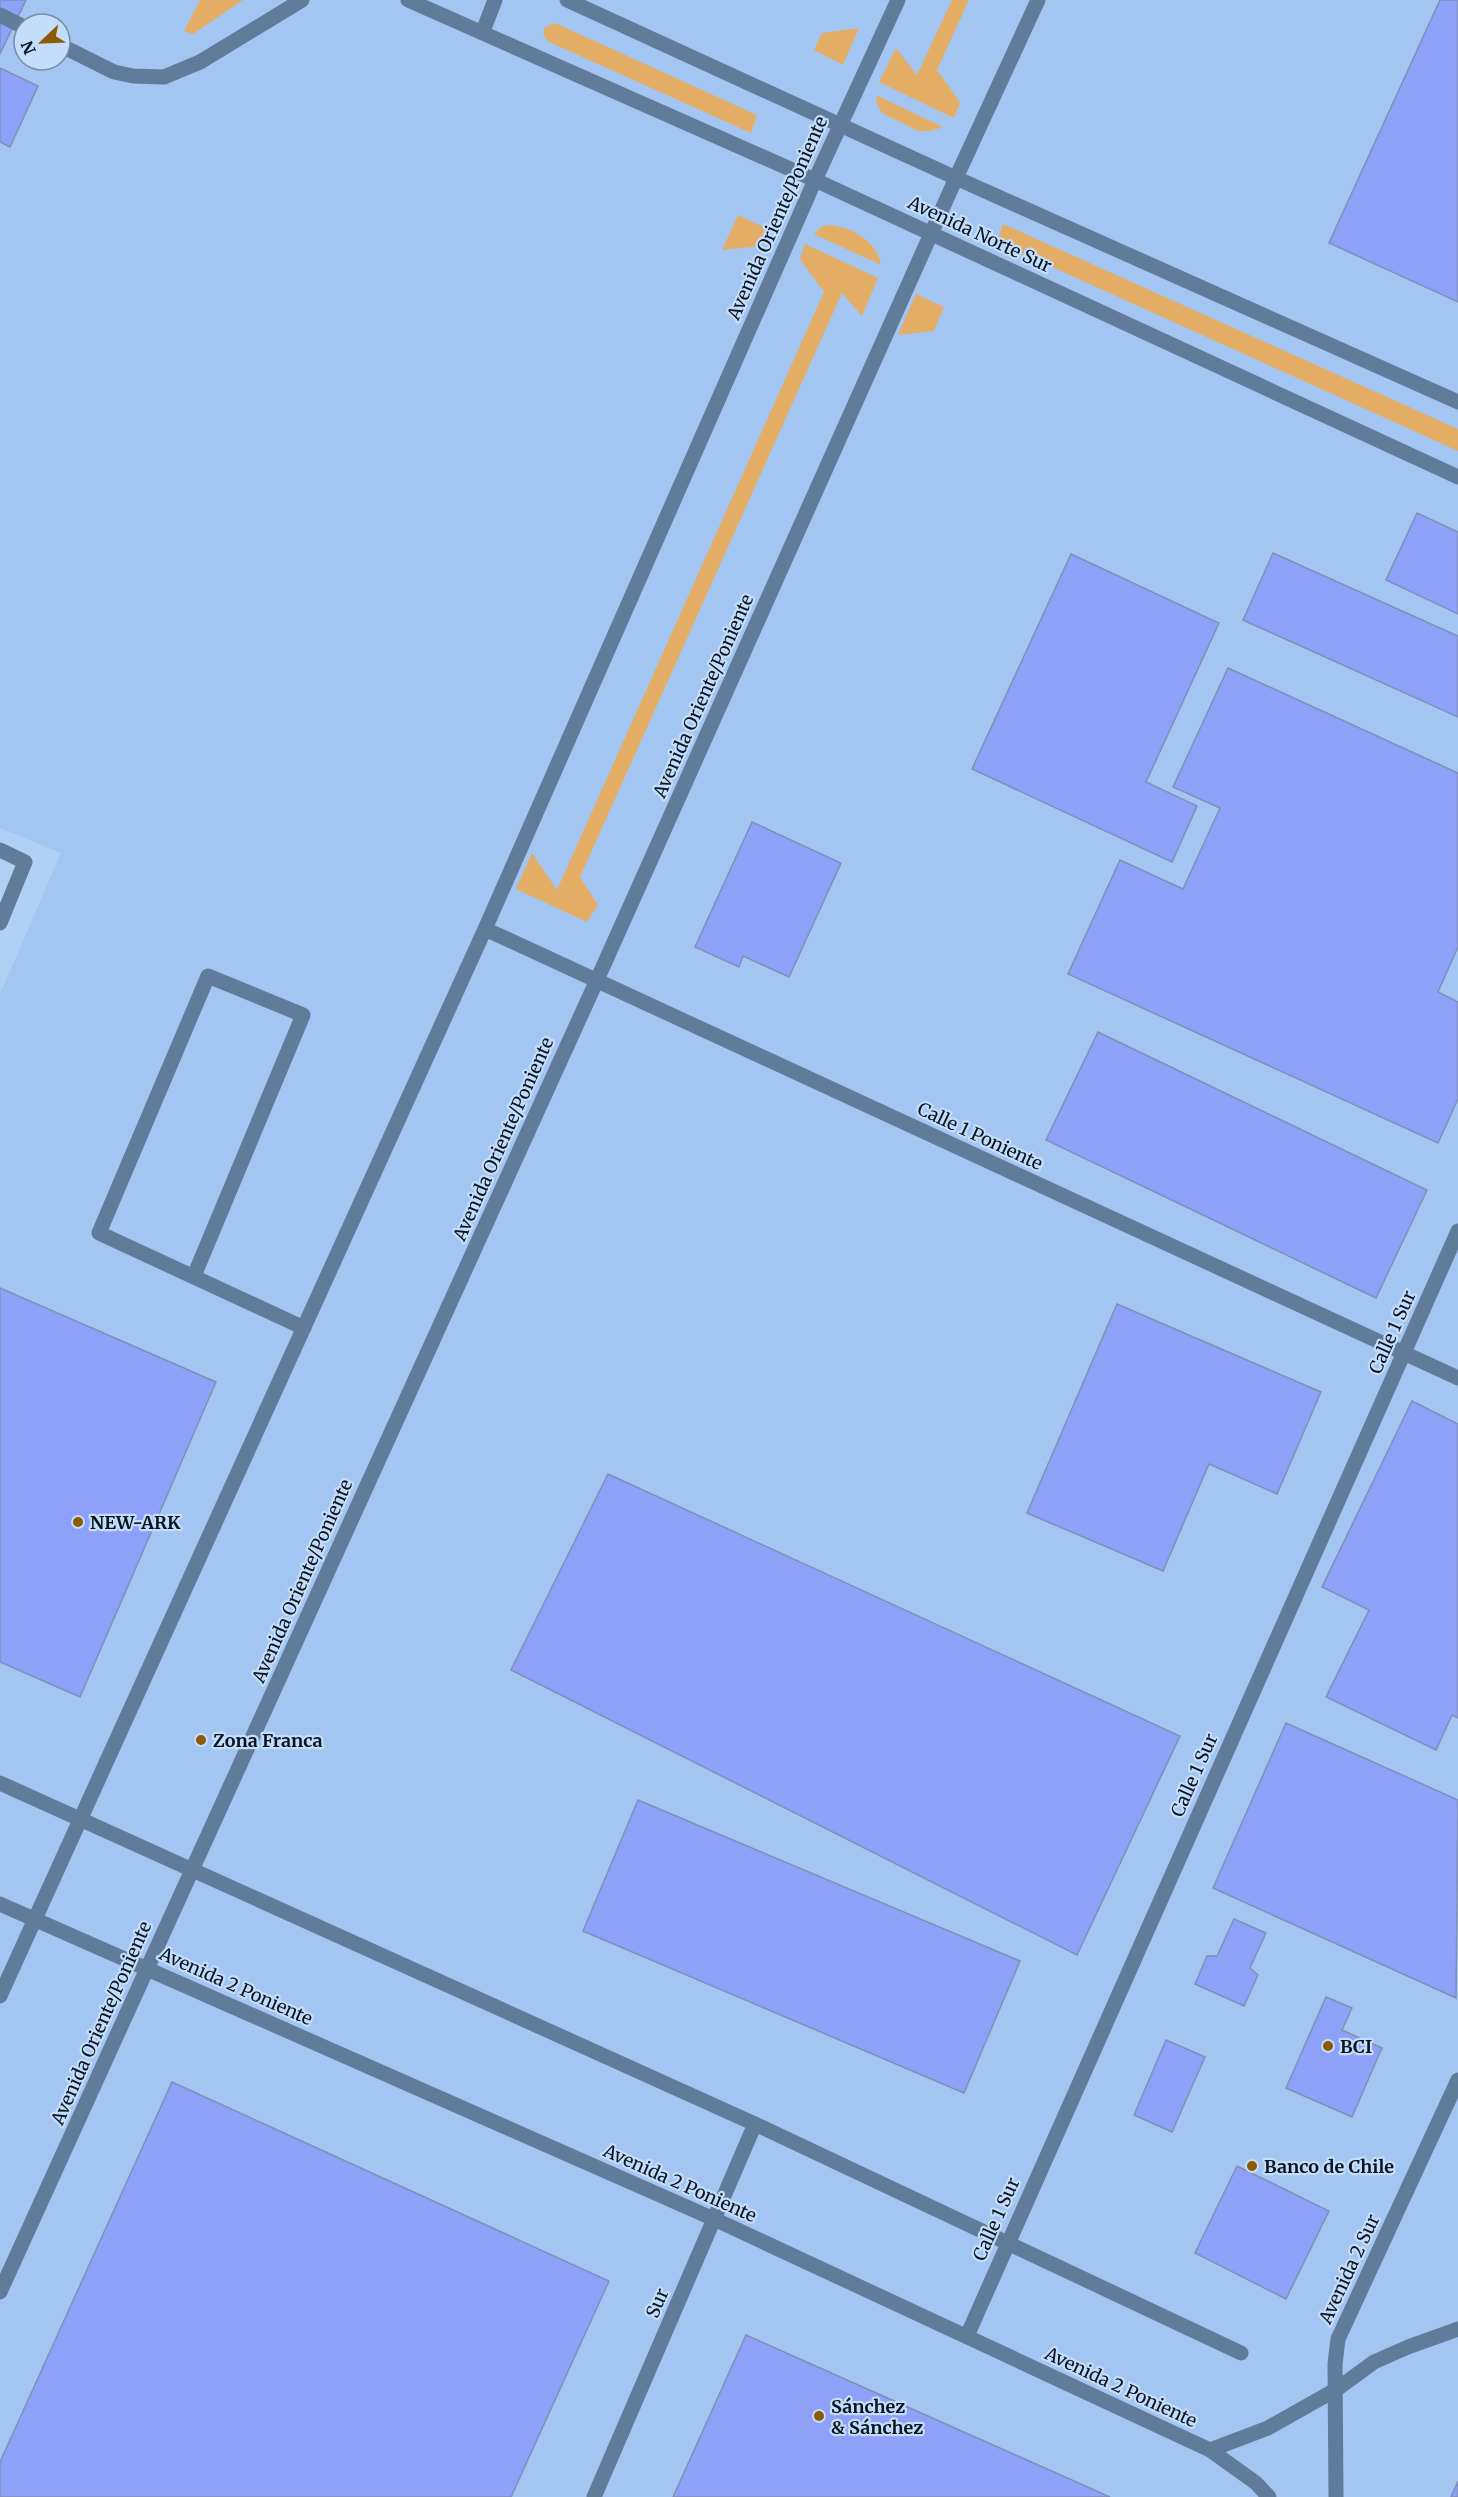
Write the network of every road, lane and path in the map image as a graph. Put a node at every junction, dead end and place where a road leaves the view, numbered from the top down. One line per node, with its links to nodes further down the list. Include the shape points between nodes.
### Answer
1 (302, 0): 8 (street, via 200,62 164,77 114,72)
2 (408, 0): 7 (street, Avenida Norte Sur)
3 (495, 0): 7 (street)
4 (567, 0): 9 (street)
5 (898, 0): 9 (street, Avenida Oriente/Poniente)
6 (1038, 0): 10 (street, Avenida Oriente/Poniente)
7 (483, 32): 11 (street, Avenida Norte Sur)
8 (72, 51)
9 (840, 123): 10 (street); 11 (street, Avenida Oriente/Poniente)
10 (956, 178): 12 (street, Avenida Oriente/Poniente); 13 (street)
11 (815, 180): 12 (street, Avenida Norte Sur); 17 (street, Avenida Oriente/Poniente)
12 (932, 234): 14 (street, Avenida Norte Sur); 18 (street, Avenida Oriente/Poniente)
13 (1458, 402)
14 (1458, 477)
15 (0, 850): 16 (street, via 26,862)
16 (0, 922)
17 (486, 929): 18 (street, Calle 1 Poniente); 21 (street, Avenida Oriente/Poniente)
18 (597, 980): 22 (street, Calle 1 Poniente); 26 (street, Avenida Oriente/Poniente)
19 (1458, 1231): 22 (street, Calle 1 Sur)
20 (194, 1276): 20 (street, via 99,1233 208,976 303,1015); 21 (street)
21 (304, 1328): 25 (street, Avenida Oriente/Poniente)
22 (1404, 1353): 23 (street, Calle 1 Poniente); 34 (street, Calle 1 Sur)
23 (1458, 1378)
24 (0, 1783): 25 (street)
25 (80, 1820): 26 (street); 28 (street, Avenida Oriente/Poniente)
26 (192, 1869): 29 (street, Avenida Oriente/Poniente); 32 (street)
27 (0, 1904): 28 (street, Avenida 2 Poniente)
28 (35, 1919): 29 (street, Avenida 2 Poniente); 30 (street, Avenida Oriente/Poniente)
29 (147, 1969): 33 (street, Avenida 2 Poniente); 35 (street, Avenida Oriente/Poniente)
30 (0, 1996)
31 (1458, 2080): 39 (street, Avenida 2 Sur, via 1338,2339)
32 (755, 2124): 33 (street, Sur); 34 (street)
33 (714, 2219): 37 (street, Avenida 2 Poniente); 41 (street, Sur)
34 (1007, 2242): 37 (street, Calle 1 Sur); 38 (street)
35 (0, 2292)
36 (1458, 2329): 39 (street, via 1374,2362)
37 (967, 2336): 40 (street, Avenida 2 Poniente)
38 (1241, 2354)
39 (1337, 2389): 40 (street, Avenida 2 Poniente, via 1268,2428); 43 (street, Avenida 2 Sur)
40 (1210, 2450): 42 (street)
41 (594, 2497)
42 (1269, 2497)
43 (1336, 2497)

